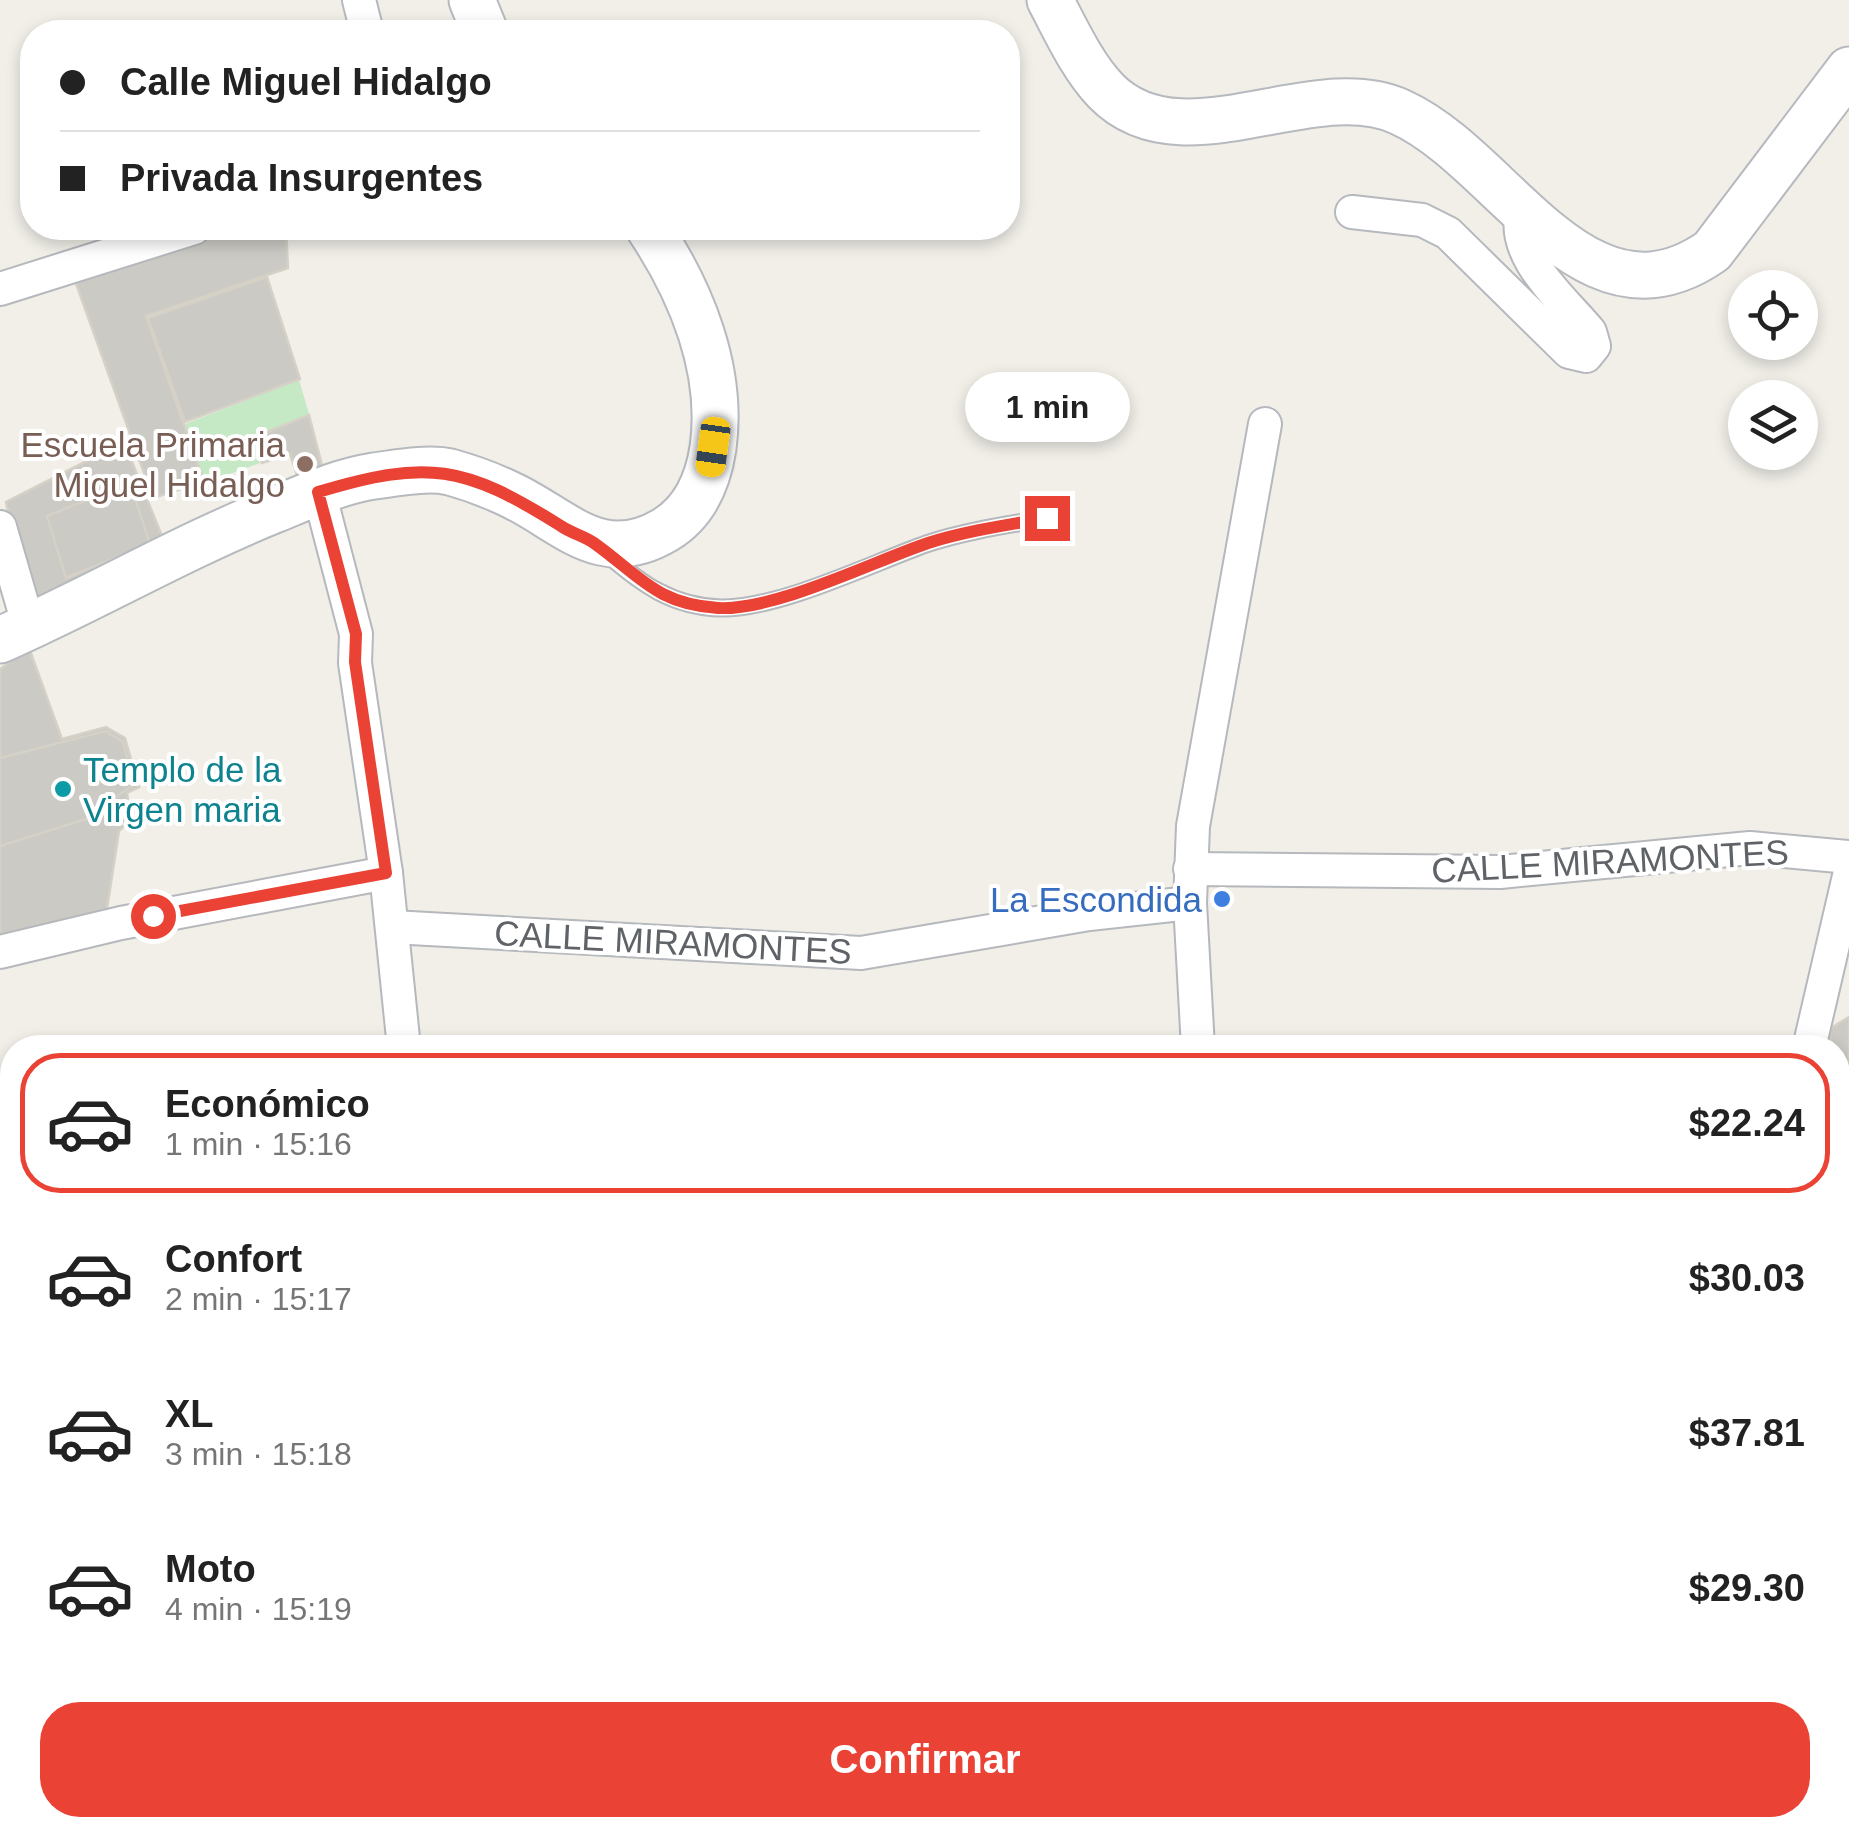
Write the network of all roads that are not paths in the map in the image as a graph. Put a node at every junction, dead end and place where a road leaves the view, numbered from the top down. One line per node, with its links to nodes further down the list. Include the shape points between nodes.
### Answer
1 (1050, 0): 3 (main road, via 1086,65 1129,107 1157,118 1204,120 1313,104 1378,103 1439,136)
2 (1849, 70): 3 (main road, via 1733,227 1691,265 1640,277 1612,274)
3 (1523, 209): 4 (street, via 1522,249 1590,332 1594,346 1586,356 1569,352 1448,233 1422,220)
4 (1352, 212)
5 (156, 240): 7 (street)
6 (656, 240): 12 (main road, via 694,311 710,369 716,426 710,469 700,495 676,523 648,540)
7 (0, 289)
8 (1265, 424): 15 (street, via 1198,790)
9 (318, 492): 12 (main road, via 370,476 447,471 509,493); 13 (main road, via 169,556); 16 (street, via 356,634)
10 (1047, 518): 12 (lane, via 930,542 762,602 722,608 679,602 643,586)
11 (0, 526): 13 (street)
12 (592, 541)
13 (15, 634)
14 (1849, 856): 15 (street, CALLE MIRAMONTES, via 1750,848 1500,872)
15 (1190, 868): 18 (street)
16 (386, 873): 19 (street); 20 (street)
17 (1849, 876): 23 (street)
18 (1190, 903): 19 (street, CALLE MIRAMONTES, via 861,953); 22 (street)
19 (392, 927): 21 (street)
20 (0, 952)
21 (403, 1035)
22 (1197, 1035)
23 (1813, 1035)

